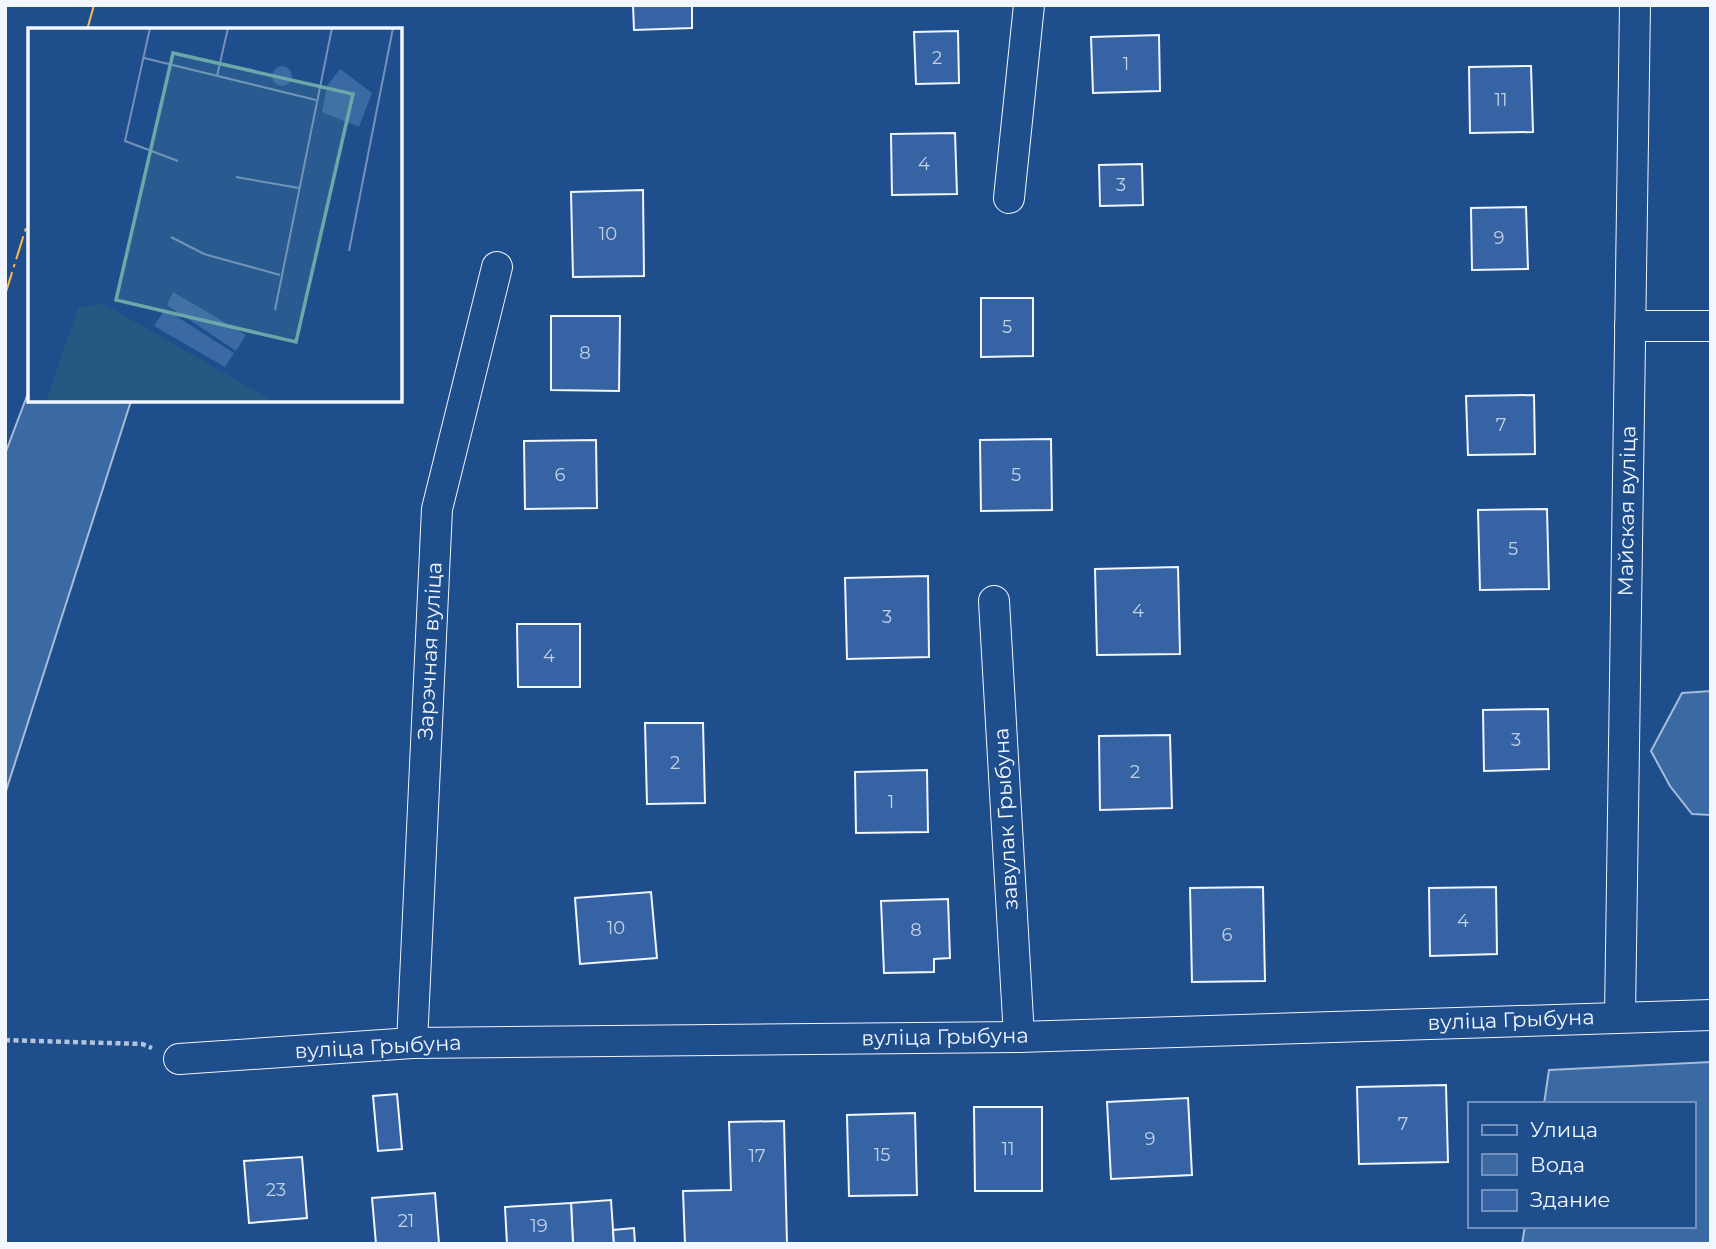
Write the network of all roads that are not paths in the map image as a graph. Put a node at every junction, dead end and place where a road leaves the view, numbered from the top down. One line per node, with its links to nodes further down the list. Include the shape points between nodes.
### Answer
1 (1029, 5): 3 (street)
2 (1635, 5): 5 (street, Майская вуліца)
3 (1009, 198)
4 (497, 267): 11 (street, Зарэчная вуліца, via 437,509)
5 (1630, 326): 6 (street); 9 (street, Майская вуліца)
6 (1711, 326)
7 (994, 601): 10 (street, завулак Грыбуна)
8 (1711, 1015): 9 (street, вуліца Грыбуна)
9 (1620, 1016): 10 (street, вуліца Грыбуна)
10 (1019, 1037): 11 (street, вуліца Грыбуна)
11 (412, 1042): 12 (street, вуліца Грыбуна)
12 (179, 1059)

